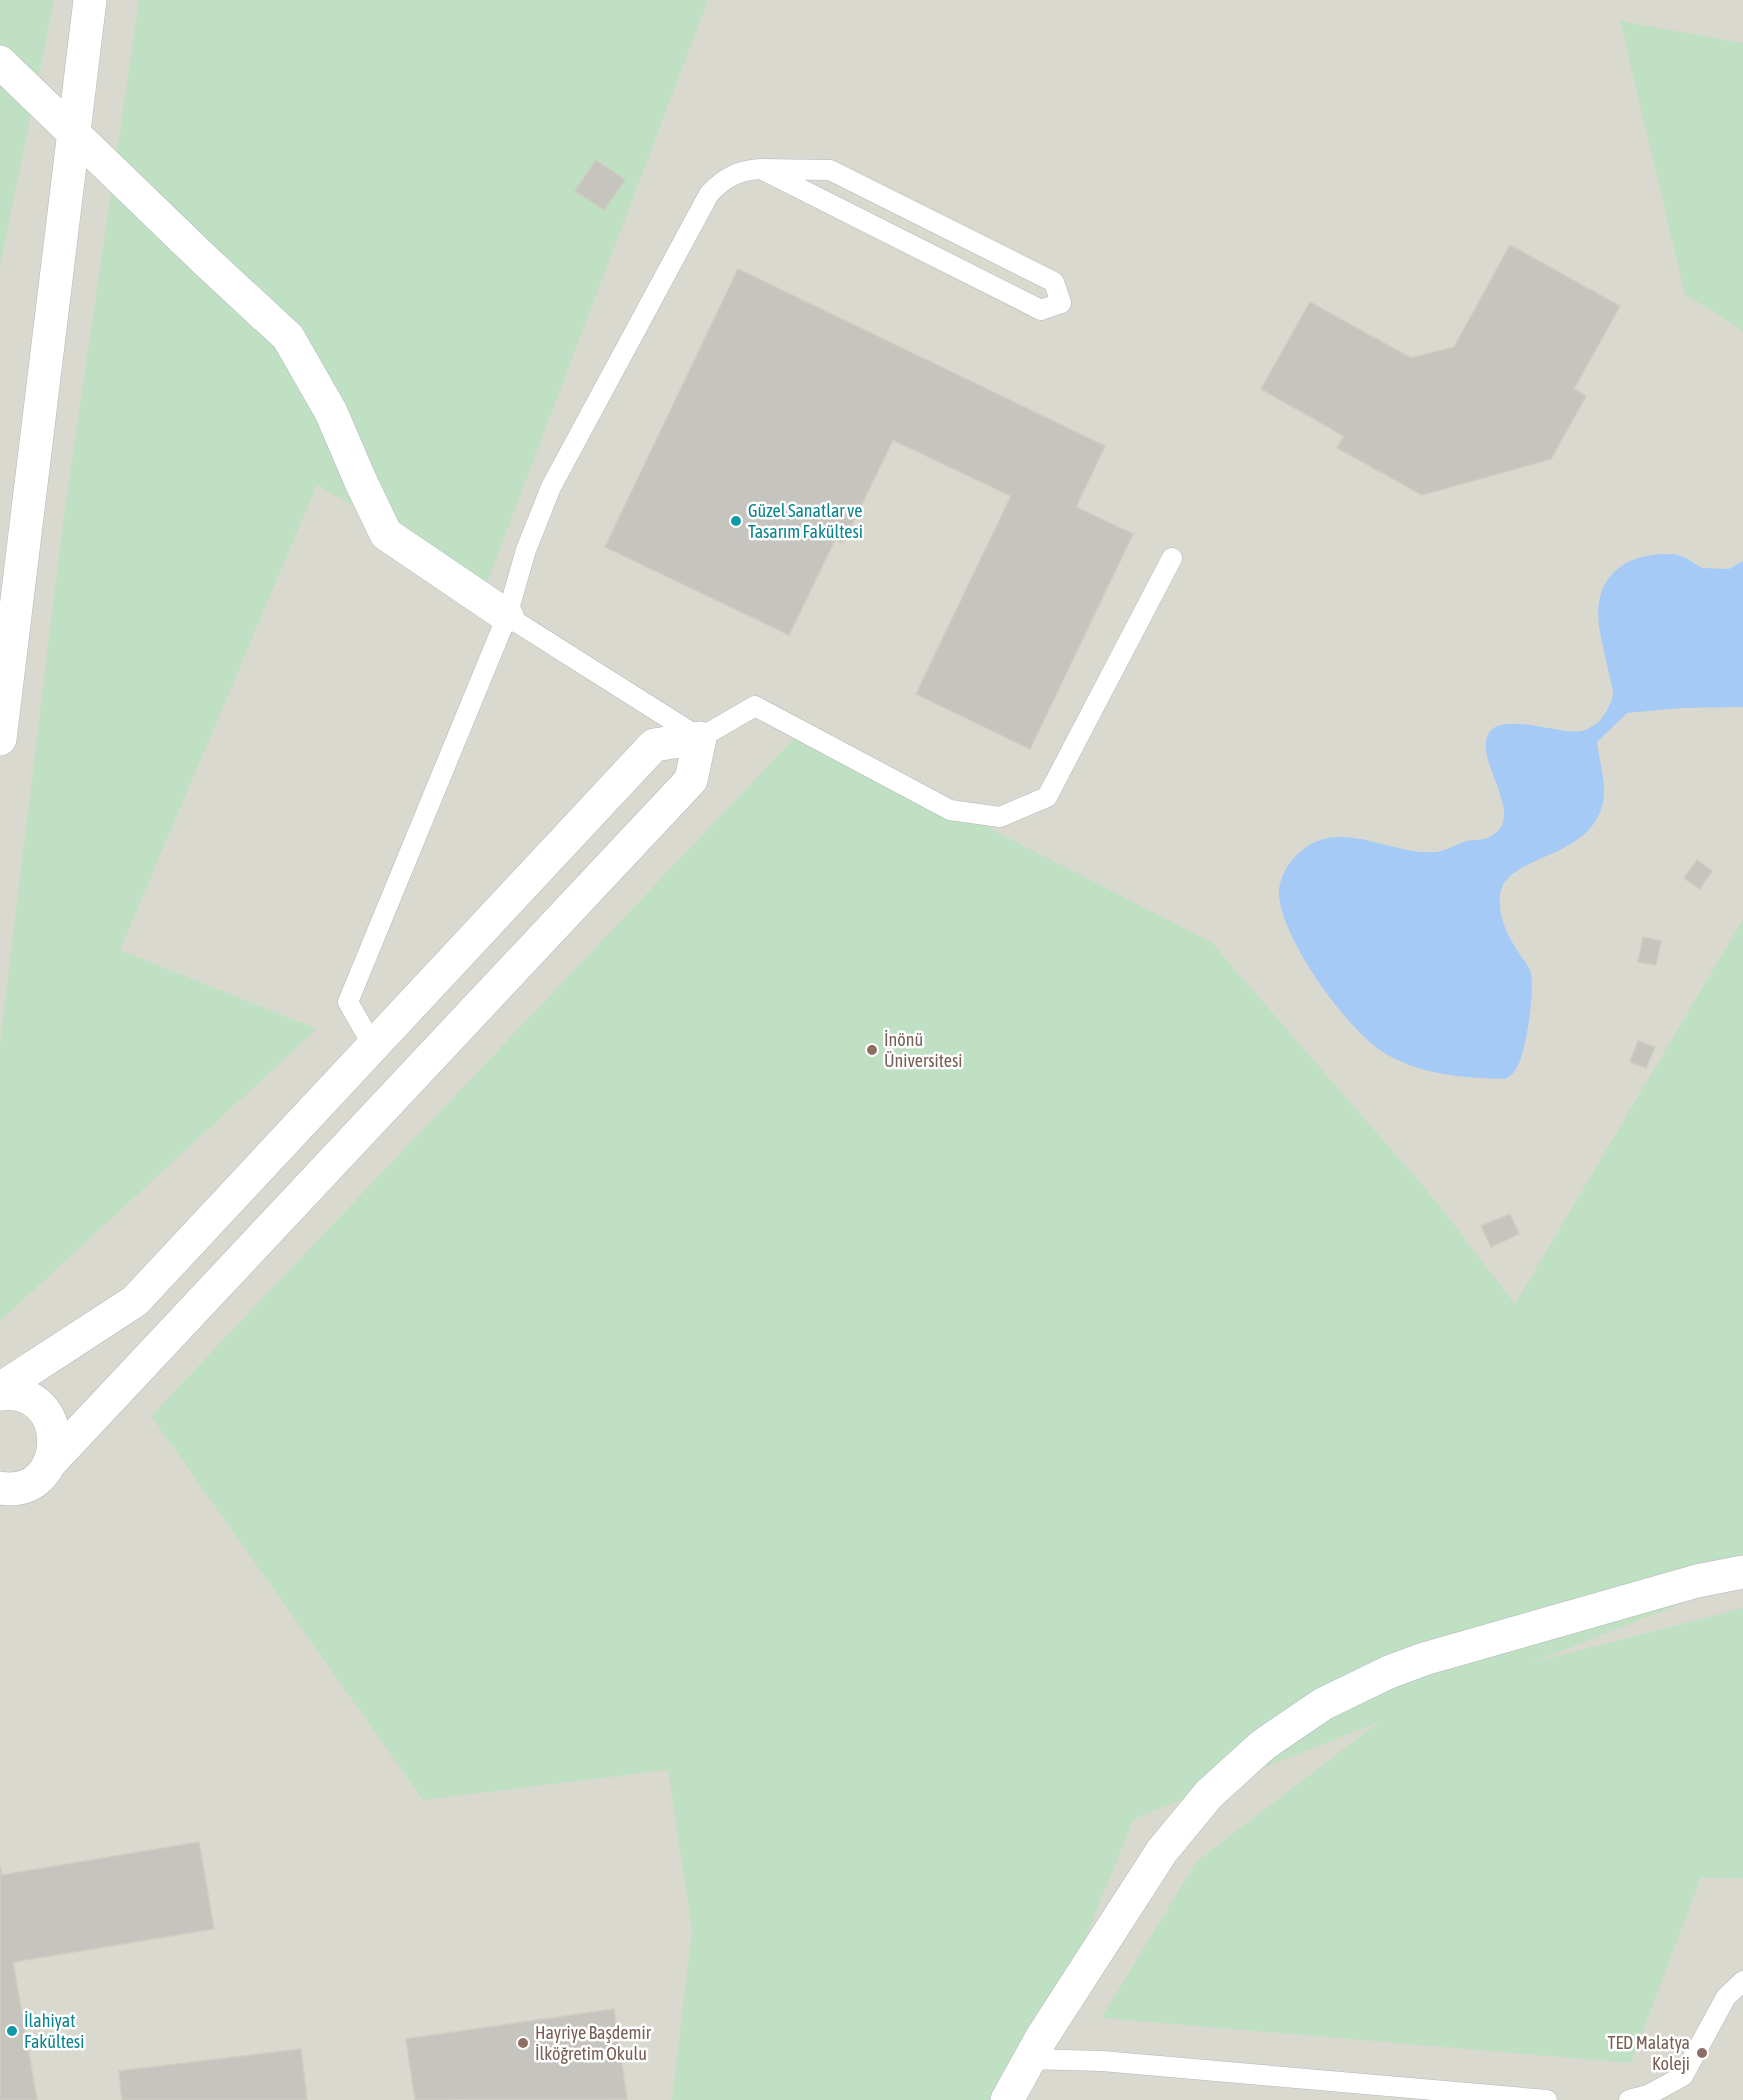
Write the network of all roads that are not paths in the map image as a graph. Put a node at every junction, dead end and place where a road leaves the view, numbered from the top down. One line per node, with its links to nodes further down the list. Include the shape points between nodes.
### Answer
1 (90, 0): 3 (street)
2 (0, 62): 3 (street)
3 (74, 134): 6 (street, via 288,337 331,412 386,534); 8 (street)
4 (760, 169): 4 (lane, via 1041,310 1061,303 1054,282 830,170); 6 (lane, via 732,175 710,194 551,487 526,550)
5 (1172, 558): 7 (lane, via 1047,797 1000,817 950,810 755,706)
6 (507, 615): 7 (lane); 9 (lane, via 348,1002)
7 (700, 738): 9 (street, via 654,745); 12 (street, via 691,780)
8 (0, 740)
9 (373, 1046): 10 (street, via 135,1301)
10 (0, 1389)
11 (0, 1394): 12 (street, via 21,1395 44,1410 54,1435)
12 (51, 1462): 13 (street, via 33,1482)
13 (7, 1495)
14 (1743, 1572): 16 (street, via 1697,1581 1424,1659 1356,1687 1292,1724 1235,1769 1184,1822)
15 (1743, 1981): 17 (lane, via 1726,1997 1683,2076)
16 (1030, 2059): 18 (street); 19 (lane, via 1102,2061)
17 (1644, 2098)
18 (1007, 2100)
19 (1547, 2100)

